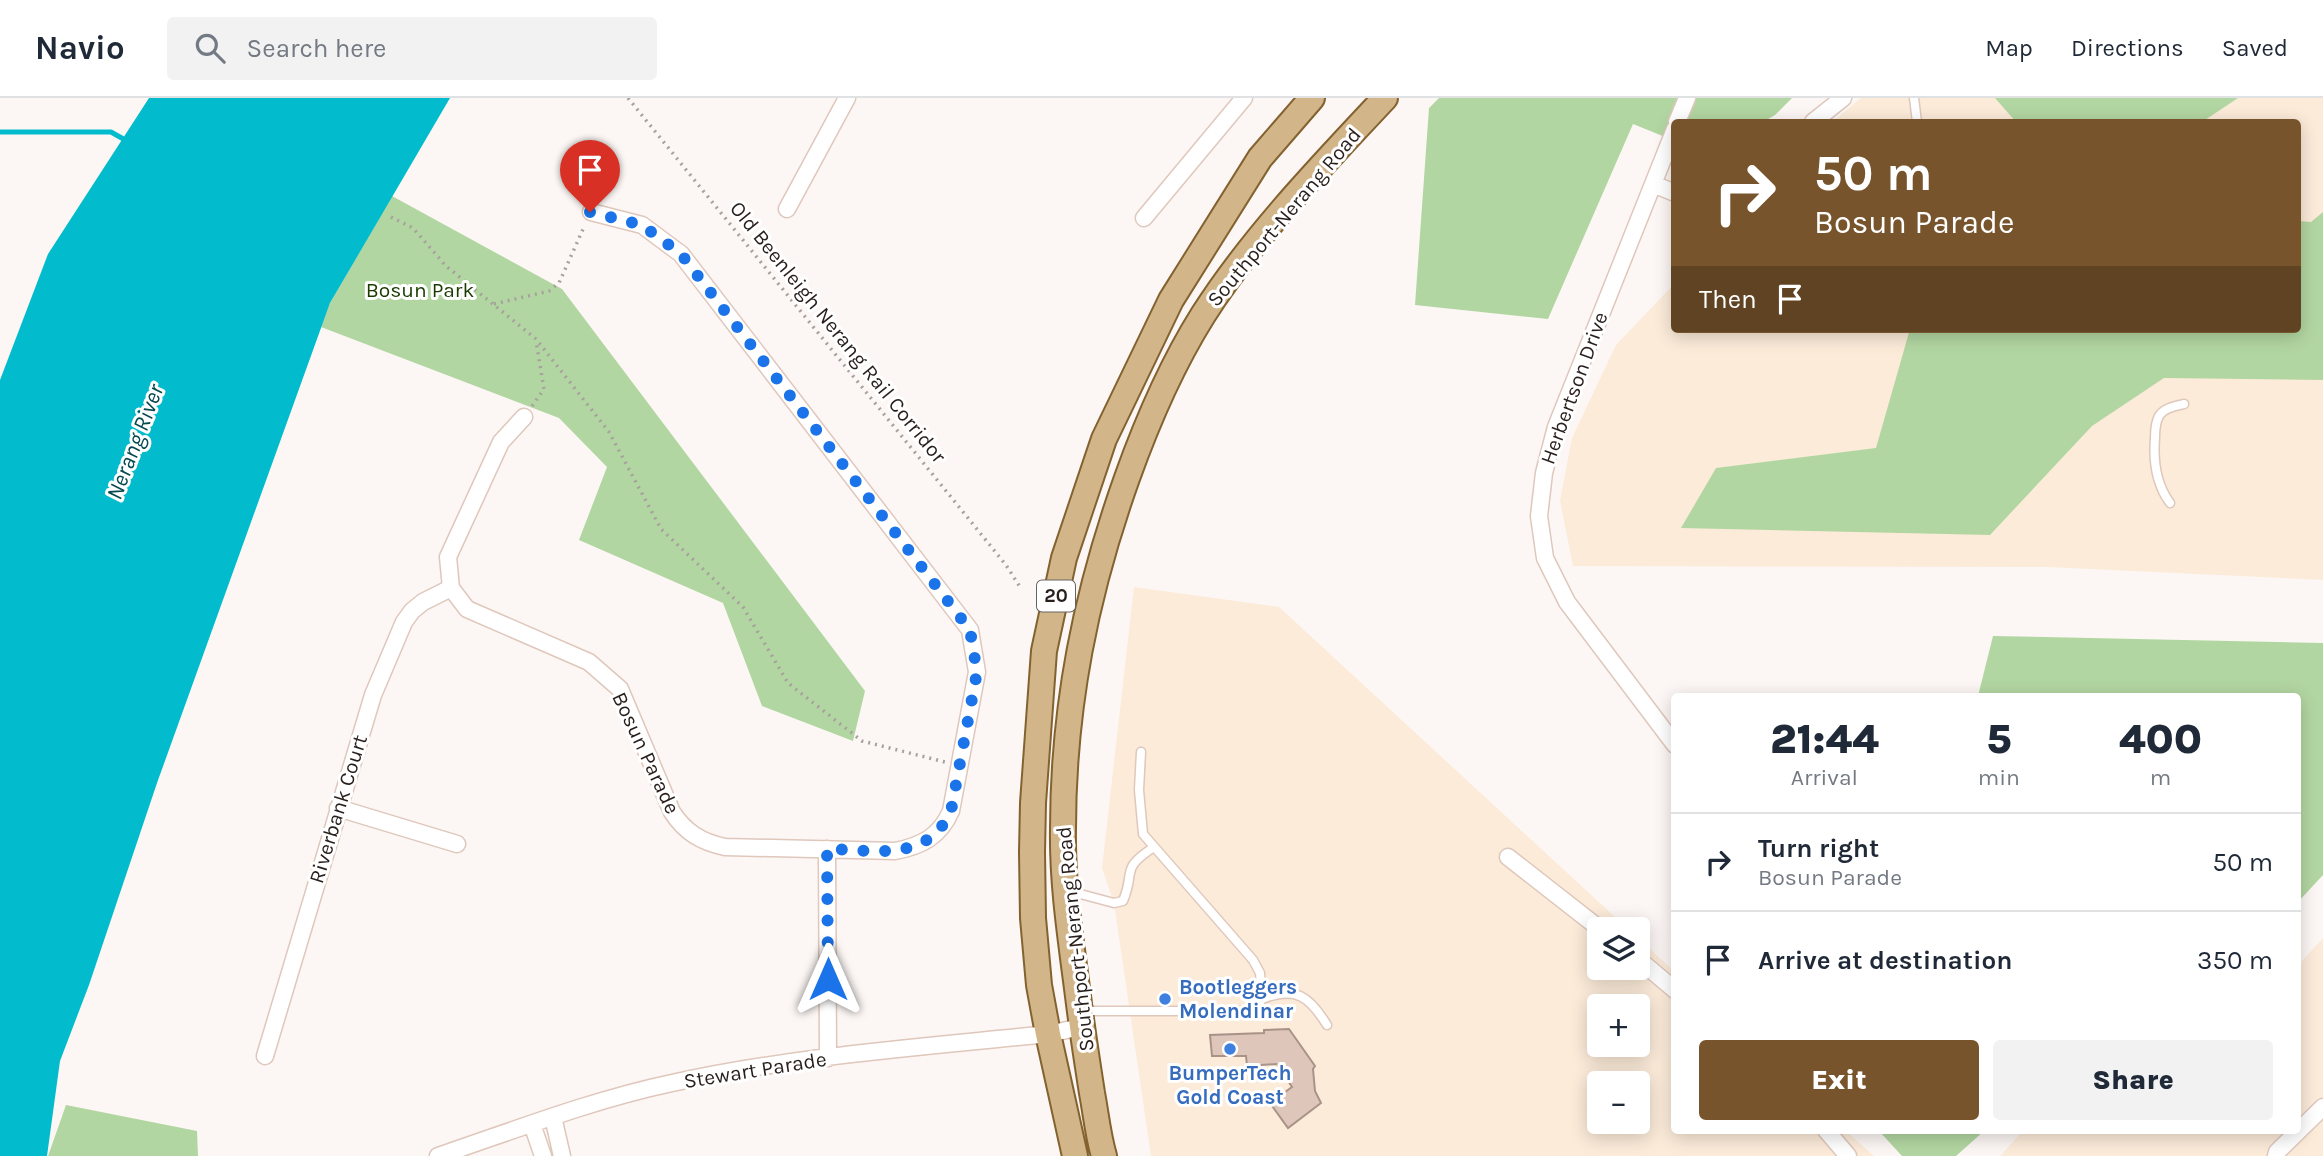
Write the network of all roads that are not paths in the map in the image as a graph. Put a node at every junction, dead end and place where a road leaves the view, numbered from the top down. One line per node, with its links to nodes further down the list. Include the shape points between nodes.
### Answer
1 (846, 98): 14 (street)
2 (1244, 98): 16 (street)
3 (1312, 98): 35 (main road, Southport-Nerang Road / 20, via 1261,158 1171,300 1104,439 1064,558 1044,651 1032,803 1033,918)
4 (1385, 98): 28 (main road, Southport-Nerang Road / 20, via 1322,165 1222,287 1201,318 1146,426 1109,530 1075,667 1063,781)
5 (1687, 98): 8 (street)
6 (1843, 98): 9 (street)
7 (1914, 98): 10 (lane)
8 (1678, 119)
9 (1817, 119)
10 (1917, 119)
11 (1671, 139): 12 (street, Herbertson Drive)
12 (1653, 184): 13 (street); 21 (street, Herbertson Drive, via 1556,427 1539,516 1545,558 1567,602)
13 (1671, 191)
14 (787, 209)
15 (590, 212): 26 (street, Bosun Parade, via 642,225 681,254 970,630 977,672 945,825 920,845 895,851)
16 (1144, 218)
17 (2184, 404): 19 (lane, via 2160,414 2156,425 2154,458 2162,492)
18 (524, 417): 20 (street, via 501,442 448,557)
19 (2170, 503)
20 (451, 588): 23 (street, Riverbank Court, via 423,602 404,622 373,695); 26 (street, Bosun Parade, via 467,609 589,662 620,689 672,812 689,832 725,847)
21 (1671, 740)
22 (1141, 752): 25 (lane, via 1142,827)
23 (338, 808): 24 (street); 36 (street, Riverbank Court)
24 (457, 844)
25 (1154, 847): 28 (lane, via 1129,870 1122,901 1114,903); 32 (lane, via 1253,960)
26 (827, 849): 37 (street)
27 (1508, 857): 29 (street)
28 (1066, 890): 33 (main road, Southport-Nerang Road / 20)
29 (1587, 919)
30 (1650, 969): 31 (street)
31 (1671, 987)
32 (1262, 999): 33 (lane, via 1244,1011); 34 (lane, via 1279,992 1301,995 1317,1008)
33 (1080, 1019): 35 (street, Stewart Parade); 48 (main road, Southport-Nerang Road / 20)
34 (1327, 1025)
35 (1048, 1034): 37 (street, Stewart Parade); 47 (main road, Southport-Nerang Road / 20)
36 (265, 1056)
37 (828, 1058): 39 (street, Stewart Parade, via 670,1083)
38 (2323, 1107): 41 (street)
39 (553, 1117): 40 (street, Stewart Parade); 46 (street)
40 (532, 1124): 44 (street, Stewart Parade); 45 (street)
41 (2301, 1129)
42 (1829, 1134): 49 (street)
43 (2295, 1134): 50 (street)
44 (438, 1156)
45 (543, 1156)
46 (562, 1156)
47 (1075, 1156)
48 (1104, 1156)
49 (1848, 1156)
50 (2276, 1156)

